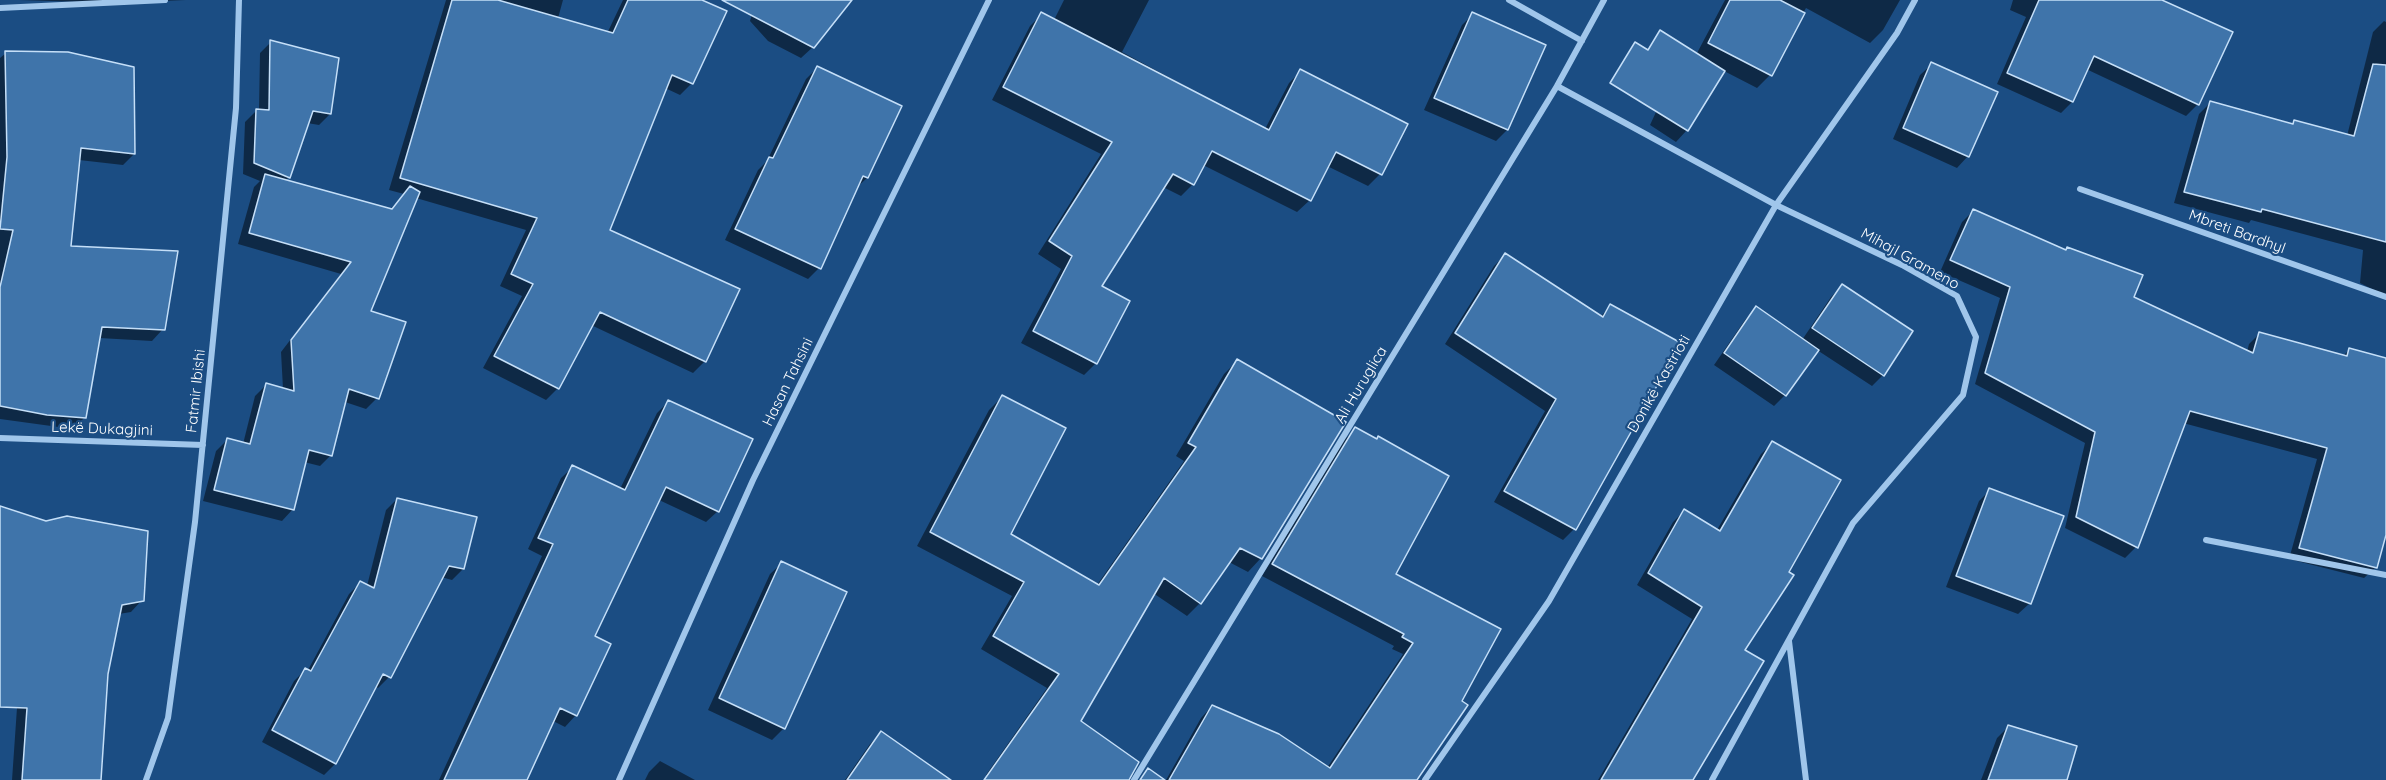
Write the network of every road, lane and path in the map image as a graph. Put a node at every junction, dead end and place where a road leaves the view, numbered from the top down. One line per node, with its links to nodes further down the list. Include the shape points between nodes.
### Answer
1 (165, 0): 7 (street)
2 (239, 0): 14 (street, Fatmir Ibishi, via 236,108)
3 (989, 0): 19 (street, Hasan Tahsini, via 753,480)
4 (1509, 0): 8 (street)
5 (1604, 0): 8 (street, Ali Huruglica)
6 (1915, 0): 11 (street, Donikë Kastrioti, via 1897,33)
7 (0, 8)
8 (1582, 41): 9 (street, Ali Huruglica)
9 (1557, 86): 11 (street, Mihajl Grameno); 20 (street, Ali Huruglica)
10 (2080, 189): 12 (street, Mbreti Bardhyl)
11 (1776, 205): 17 (street, Mihajl Grameno, via 1957,296 1976,337 1963,395 1853,523); 21 (street, Donikë Kastrioti, via 1549,601)
12 (2386, 297)
13 (0, 438): 14 (street, Lekë Dukagjini)
14 (203, 445): 18 (street, Fatmir Ibishi, via 168,718)
15 (2206, 540): 16 (street)
16 (2386, 575)
17 (1789, 641): 22 (street, Mihajl Grameno); 23 (street)
18 (146, 780)
19 (618, 780)
20 (1134, 780)
21 (1425, 780)
22 (1712, 780)
23 (1806, 780)

